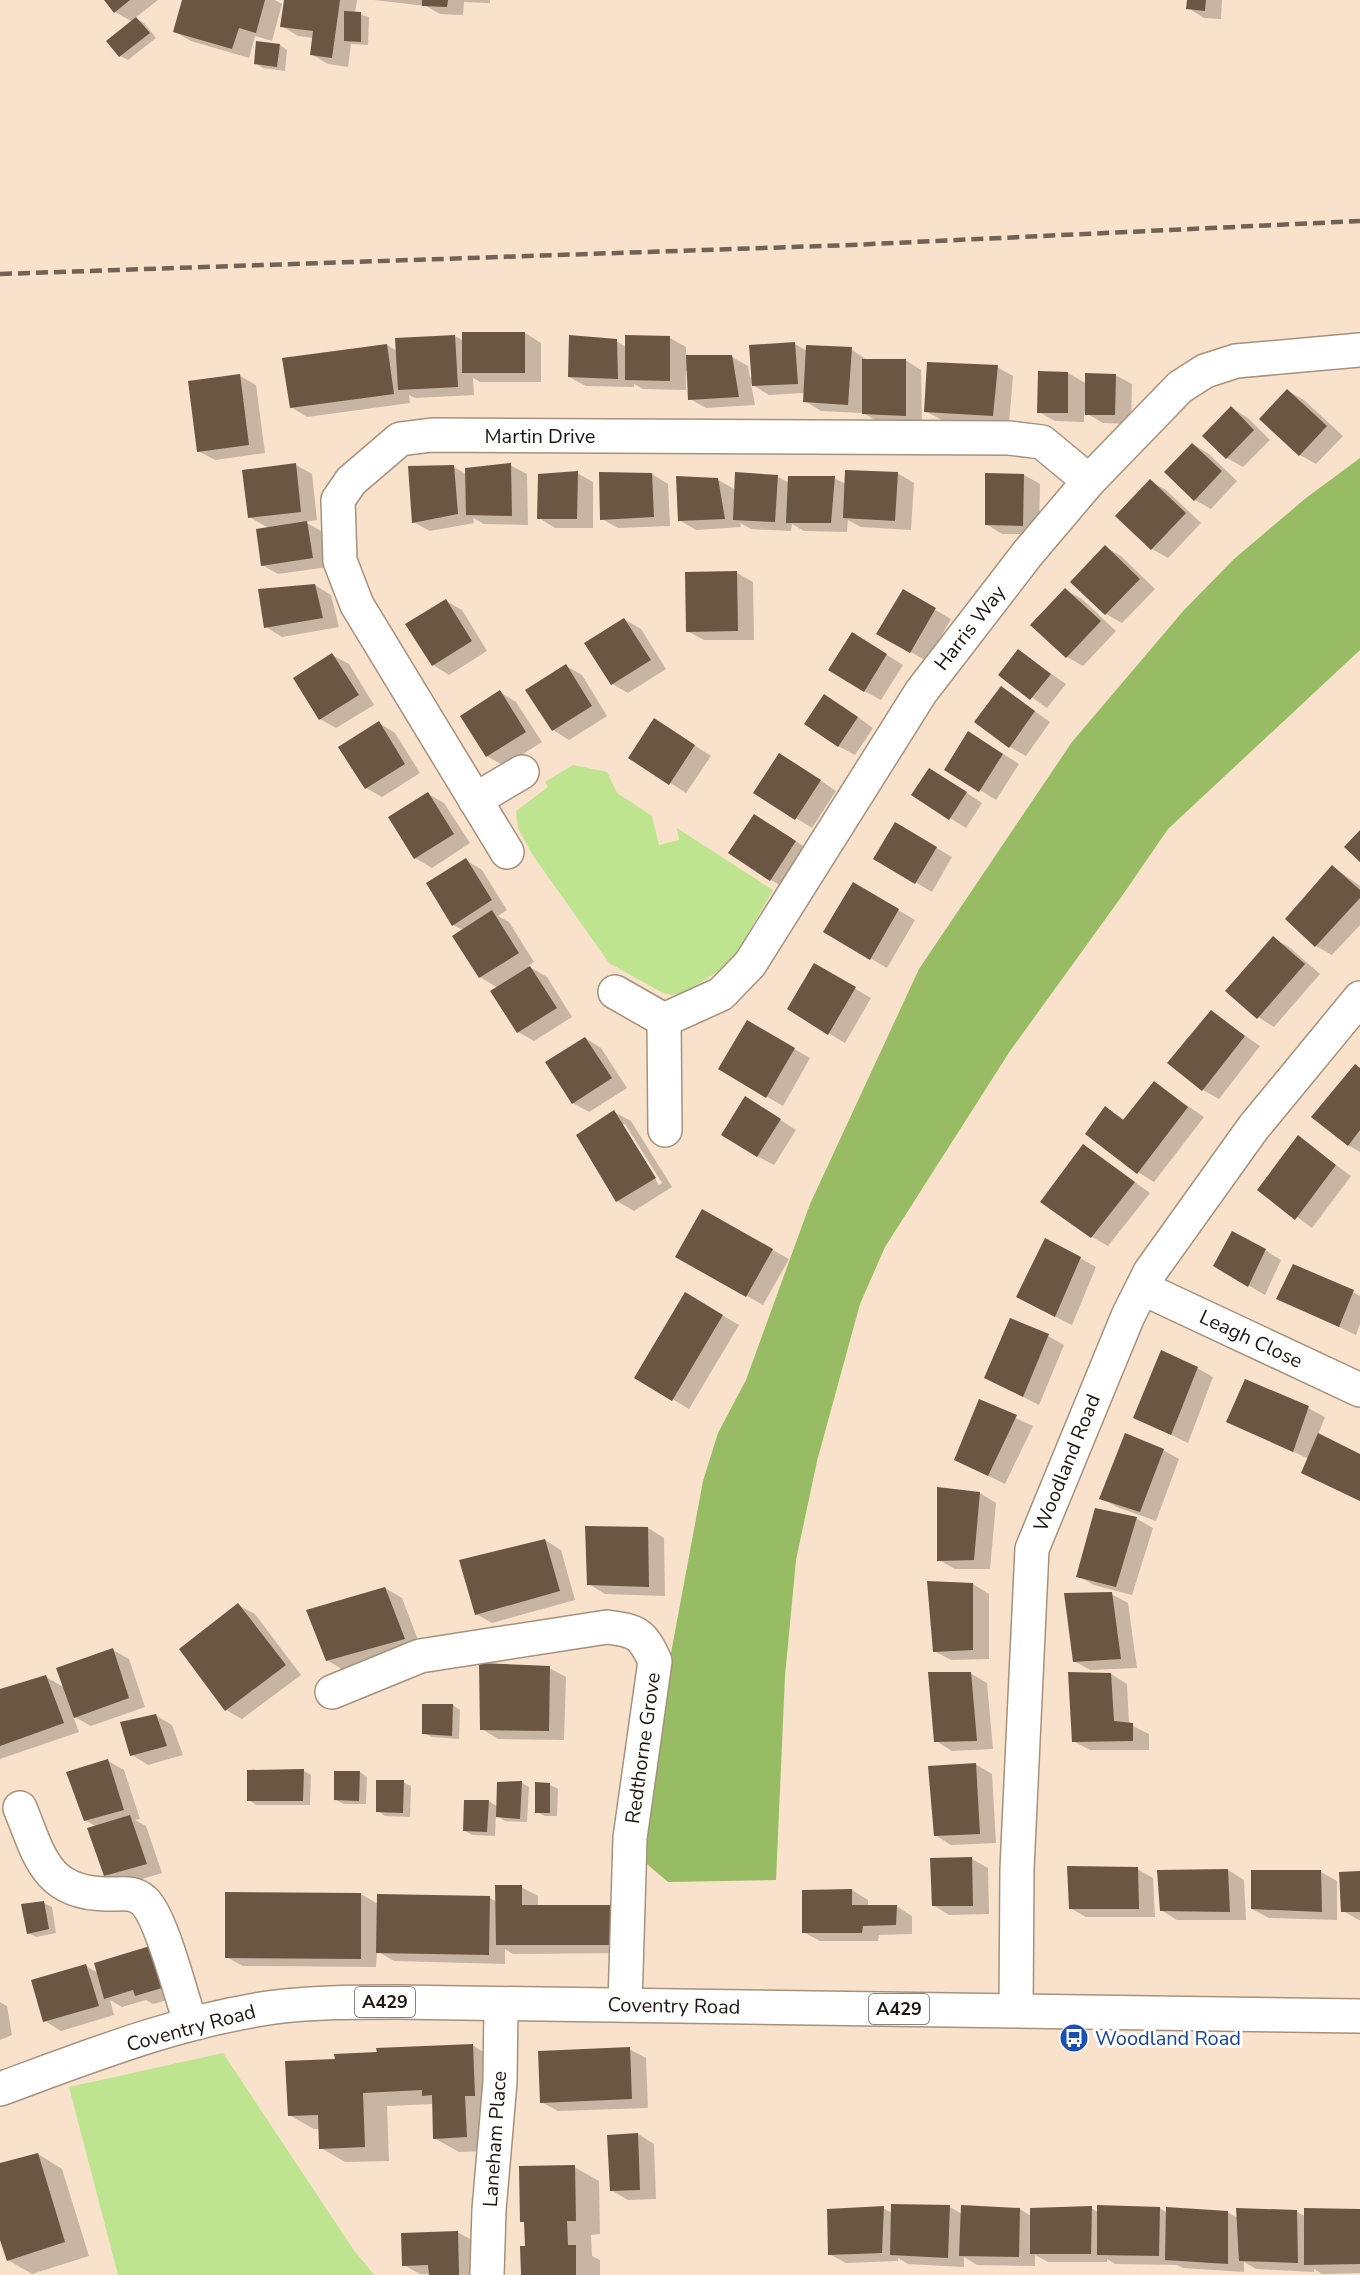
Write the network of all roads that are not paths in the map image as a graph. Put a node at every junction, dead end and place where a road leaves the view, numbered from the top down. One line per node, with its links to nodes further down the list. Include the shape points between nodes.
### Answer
1 (1360, 350): 2 (street, Harris Way, via 1236,361 1205,371 1180,387)
2 (1089, 482): 4 (street, Martin Drive, via 1042,442 1009,438 432,435 400,439 351,481 338,500 340,561 357,604); 8 (street, Harris Way, via 1028,553 921,692 750,964 721,994)
3 (522, 772): 4 (street)
4 (475, 800): 5 (street, Martin Drive)
5 (507, 852)
6 (615, 992): 8 (street)
7 (1360, 998): 10 (street, Woodland Road, via 1253,1128)
8 (664, 1020): 9 (street)
9 (665, 1130)
10 (1142, 1287): 11 (street, Leagh Close); 16 (street, Woodland Road, via 1032,1549 1017,1869)
11 (1360, 1390)
12 (332, 1692): 15 (street, Redthorne Grove, via 420,1656 607,1627 633,1630 646,1642 655,1661 630,1838)
13 (20, 1808): 18 (street, via 44,1867 53,1877 82,1890 138,1896 154,1913)
14 (501, 2004): 15 (street, Coventry Road / A429); 18 (street, Coventry Road / A429, via 327,2003 275,2007); 20 (street, Laneham Place)
15 (626, 2005): 16 (street, Coventry Road / A429)
16 (1016, 2010): 17 (street, Coventry Road / A429)
17 (1360, 2016)
18 (191, 2024): 19 (street, Coventry Road / A429)
19 (0, 2089)
20 (487, 2275)

